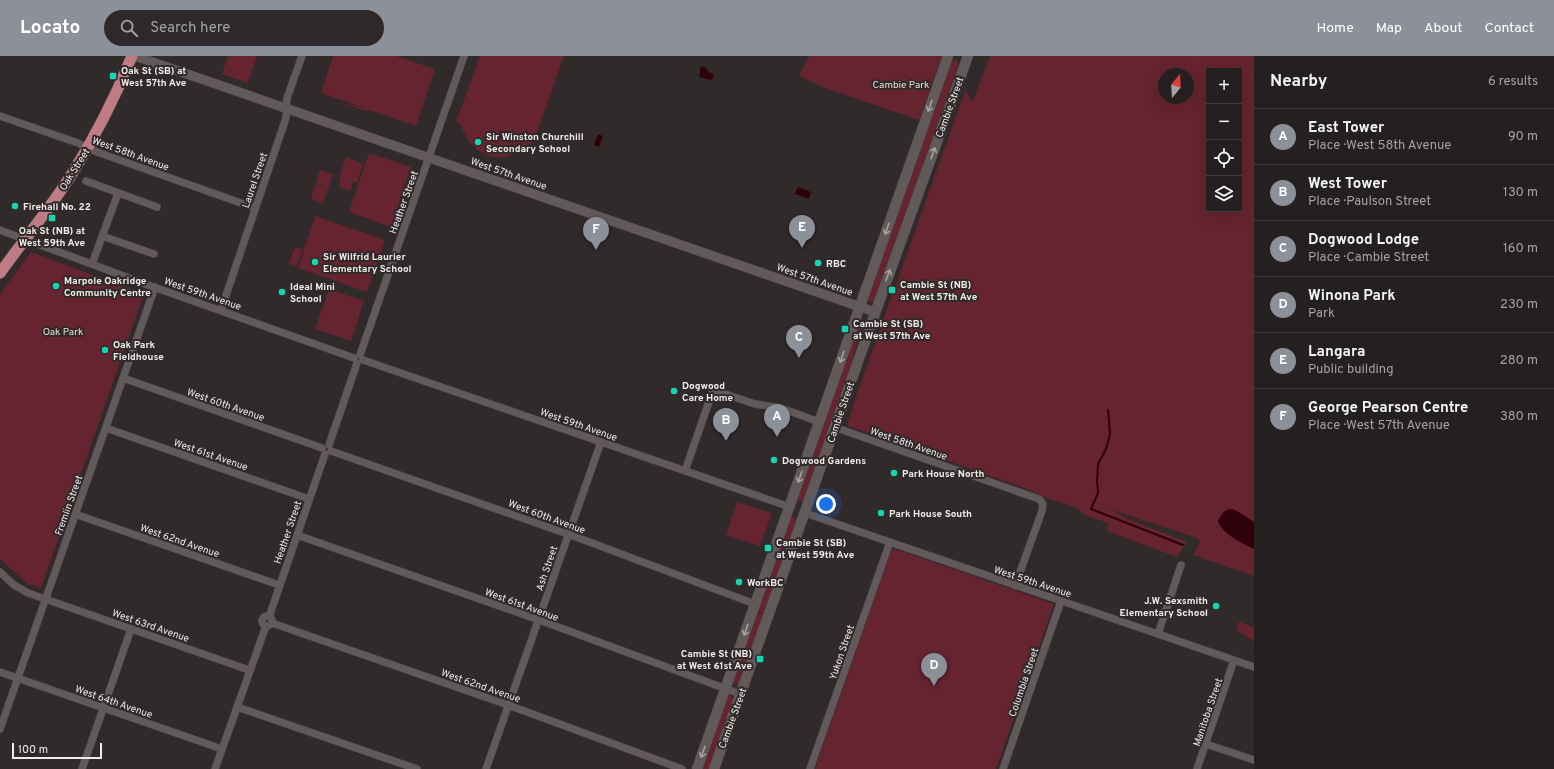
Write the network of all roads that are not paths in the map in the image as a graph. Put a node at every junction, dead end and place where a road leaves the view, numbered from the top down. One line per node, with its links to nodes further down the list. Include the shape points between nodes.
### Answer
1 (134, 56): 6 (street, West 57th Avenue); 8 (main road, Oak Street)
2 (302, 56): 6 (street, Laurel Street, via 287,98)
3 (464, 56): 9 (street, Heather Street)
4 (948, 56): 21 (main road, Cambie Street, one-way to 21)
5 (966, 56): 23 (main road, Cambie Street, one-way to 5)
6 (287, 108): 9 (street, West 57th Avenue); 13 (street, Laurel Street, via 286,118)
7 (0, 116): 8 (street, West 58th Avenue)
8 (88, 148): 13 (street, West 58th Avenue); 16 (main road, Oak Street)
9 (429, 157): 21 (street, West 57th Avenue); 24 (street, Heather Street)
10 (86, 181): 11 (street)
11 (118, 193): 12 (street); 15 (street)
12 (157, 207)
13 (256, 208): 22 (street, Laurel Street)
14 (0, 230): 16 (street, West 59th Avenue)
15 (102, 236): 17 (street); 18 (street)
16 (25, 240): 18 (street, West 59th Avenue); 19 (main road, Oak Street)
17 (154, 254)
18 (92, 264): 20 (street, West 59th Avenue)
19 (0, 273)
20 (155, 287): 22 (street, West 59th Avenue); 25 (street, Fremlin Street)
21 (860, 307): 23 (street, West 57th Avenue); 26 (main road, Cambie Street, one-way to 26)
22 (221, 310): 24 (street, West 59th Avenue)
23 (875, 312): 27 (main road, Cambie Street)
24 (358, 359): 29 (street, West 59th Avenue); 30 (street, Heather Street)
25 (123, 378): 28 (street, Fremlin Street); 30 (street, West 60th Avenue)
26 (819, 422): 31 (street, via 781,408 755,404 713,390); 33 (main road, Cambie Street, one-way to 33)
27 (834, 427): 33 (main road, Cambie Street); 41 (street, West 58th Avenue, via 1036,497 1043,504 1042,511)
28 (106, 428): 32 (street, West 61st Avenue); 34 (street, Fremlin Street)
29 (601, 442): 31 (street, West 59th Avenue); 35 (street, Ash Street)
30 (327, 449): 32 (street, Heather Street); 35 (street, West 60th Avenue)
31 (685, 471): 33 (street, West 59th Avenue)
32 (309, 499): 36 (street, Heather Street)
33 (794, 509): 37 (street, West 59th Avenue); 44 (main road, Cambie Street); 55 (main road, Cambie Street)
34 (75, 514): 40 (street, West 62nd Avenue); 42 (street, Fremlin Street)
35 (569, 534): 44 (street, West 60th Avenue); 45 (street, Ash Street)
36 (297, 535): 40 (street, Heather Street); 45 (street, West 61st Avenue)
37 (890, 542): 41 (street, West 59th Avenue); 70 (street, Yukon Street)
38 (1181, 565): 48 (street)
39 (0, 572): 42 (street, West 63rd Avenue, via 21,590)
40 (279, 585): 46 (street, Heather Street)
41 (1015, 586): 43 (street, West 59th Avenue)
42 (46, 599): 47 (street, West 63rd Avenue); 53 (street, Fremlin Street)
43 (1062, 601): 48 (street, West 59th Avenue); 71 (street, Columbia Street)
44 (755, 604): 54 (main road, Cambie Street, one-way to 54)
45 (539, 620): 54 (street, West 61st Avenue); 56 (street, Ash Street)
46 (269, 622): 51 (street, Heather Street); 56 (street, West 62nd Avenue)
47 (132, 629): 51 (street, West 63rd Avenue); 58 (street)
48 (1158, 634): 49 (street, West 59th Avenue)
49 (1234, 660): 50 (street, West 59th Avenue); 60 (street, Manitoba Street)
50 (1254, 667)
51 (249, 670): 57 (street, Heather Street)
52 (0, 672): 53 (street, West 64th Avenue)
53 (18, 678): 58 (street, West 64th Avenue); 59 (street, Fremlin Street)
54 (726, 688): 55 (street, West 61st Avenue); 68 (main road, Cambie Street, one-way to 68)
55 (740, 694): 69 (main road, Cambie Street)
56 (508, 705): 66 (street, Ash Street); 67 (street, West 62nd Avenue)
57 (237, 707): 61 (street, Heather Street); 65 (street)
58 (104, 708): 61 (street, West 64th Avenue); 63 (street)
59 (0, 729)
60 (1206, 744): 62 (street); 72 (street, Manitoba Street)
61 (222, 749): 64 (street, Heather Street)
62 (1254, 760)
63 (82, 769)
64 (215, 769)
65 (417, 769)
66 (486, 769)
67 (682, 769)
68 (697, 769)
69 (714, 769)
70 (810, 769)
71 (1003, 769)
72 (1197, 769)

